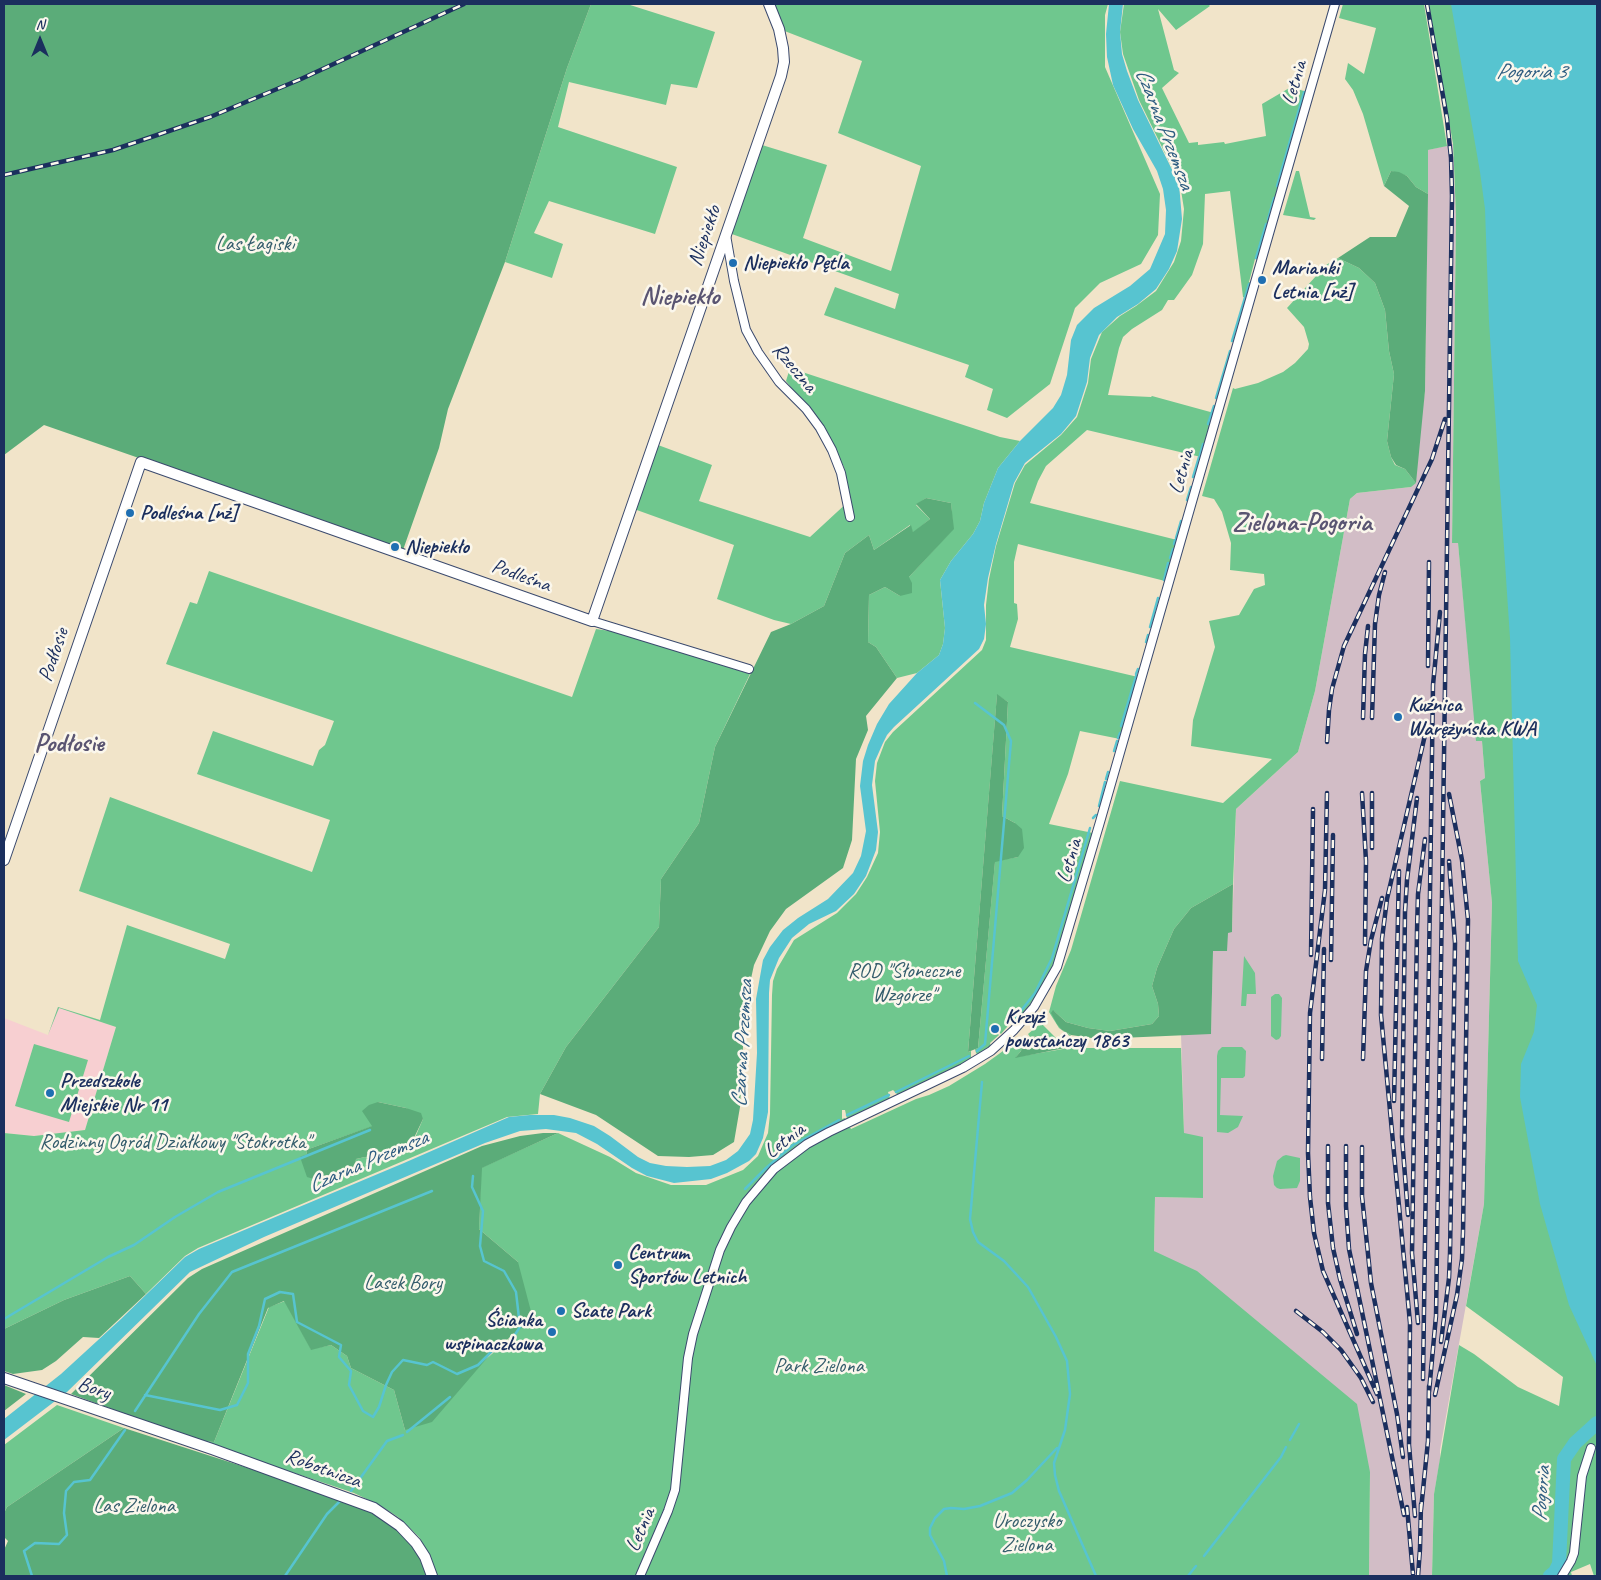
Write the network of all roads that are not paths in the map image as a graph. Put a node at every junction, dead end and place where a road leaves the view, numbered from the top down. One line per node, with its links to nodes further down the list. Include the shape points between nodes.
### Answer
1 (769, 4): 3 (street, Niepiekło, via 782,40 783,69)
2 (1335, 4): 13 (street, Letnia, via 1056,967 1034,1007 991,1051 807,1144 774,1169 757,1187 728,1233 693,1334 686,1368 675,1490)
3 (726, 234): 5 (street, Rzeczna, via 746,330 779,382 820,428 841,473); 6 (street, Niepiekło)
4 (141, 462): 6 (street, Podleśna); 8 (street, Podłosie)
5 (850, 517)
6 (592, 621): 7 (street, Podleśna)
7 (749, 669)
8 (4, 860)
9 (7, 1379): 10 (street, Bory)
10 (172, 1436): 12 (street, Robotnicza, via 374,1508 400,1526 416,1543)
11 (1591, 1448): 14 (street, via 1581,1478 1574,1553)
12 (432, 1576)
13 (640, 1576)
14 (1562, 1576)

